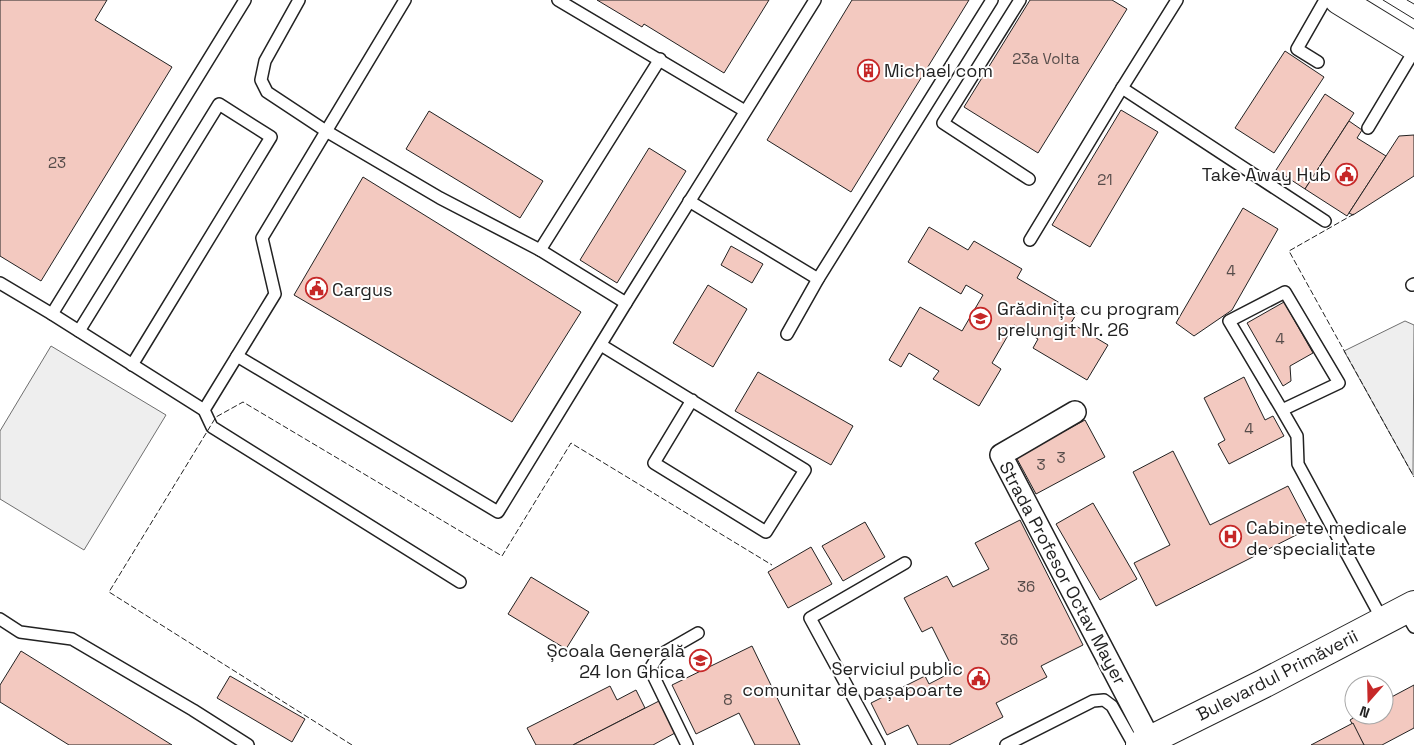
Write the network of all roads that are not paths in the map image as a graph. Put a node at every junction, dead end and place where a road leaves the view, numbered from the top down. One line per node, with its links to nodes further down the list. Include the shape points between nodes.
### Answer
1 (245, 0): 27 (lane)
2 (299, 0): 18 (lane, via 265,61 260,80 267,92)
3 (405, 0): 18 (lane)
4 (558, 0): 13 (lane)
5 (814, 0): 16 (lane)
6 (992, 0): 24 (lane)
7 (1020, 0): 19 (lane, via 943,123)
8 (1177, 0): 15 (lane)
9 (1325, 0): 14 (lane, via 1297,49)
10 (1339, 0): 11 (main road)
11 (1414, 46)
12 (1414, 51): 17 (lane)
13 (660, 59): 16 (lane); 23 (lane)
14 (1318, 62)
15 (1122, 88): 21 (lane); 22 (lane)
16 (745, 110): 20 (lane)
17 (1368, 128)
18 (326, 131): 23 (lane, via 440,198); 31 (lane, via 262,238 275,294)
19 (1028, 179)
20 (689, 201): 24 (lane); 26 (lane)
21 (1325, 221)
22 (1030, 240)
23 (540, 250): 26 (lane)
24 (818, 279): 29 (lane)
25 (0, 283): 27 (lane)
26 (626, 303): 30 (lane)
27 (52, 314): 28 (lane)
28 (79, 331): 32 (lane); 32 (lane, via 219,104 271,137)
29 (787, 334)
30 (601, 345): 31 (lane, via 498,512); 33 (lane)
31 (237, 356): 34 (lane)
32 (132, 365): 34 (lane)
33 (692, 400): 33 (lane, via 805,470 766,532 654,463)
34 (204, 410): 38 (lane, via 212,427)
35 (1282, 410): 35 (lane, via 1339,383 1286,292 1229,321); 39 (lane, via 1297,436 1298,464)
36 (1075, 412): 42 (street, Strada Profesor Octav Mayer, via 999,451)
37 (905, 563): 45 (lane, via 810,618)
38 (460, 582)
39 (1404, 616): 42 (main road, Bulevardul Primăverii)
40 (0, 619): 43 (lane, via 20,632 72,639)
41 (698, 633): 44 (lane, via 658,656 650,669)
42 (1142, 743): 46 (lane, via 1104,700 1093,701)
43 (248, 745)
44 (687, 745)
45 (878, 745)
46 (1006, 745)

